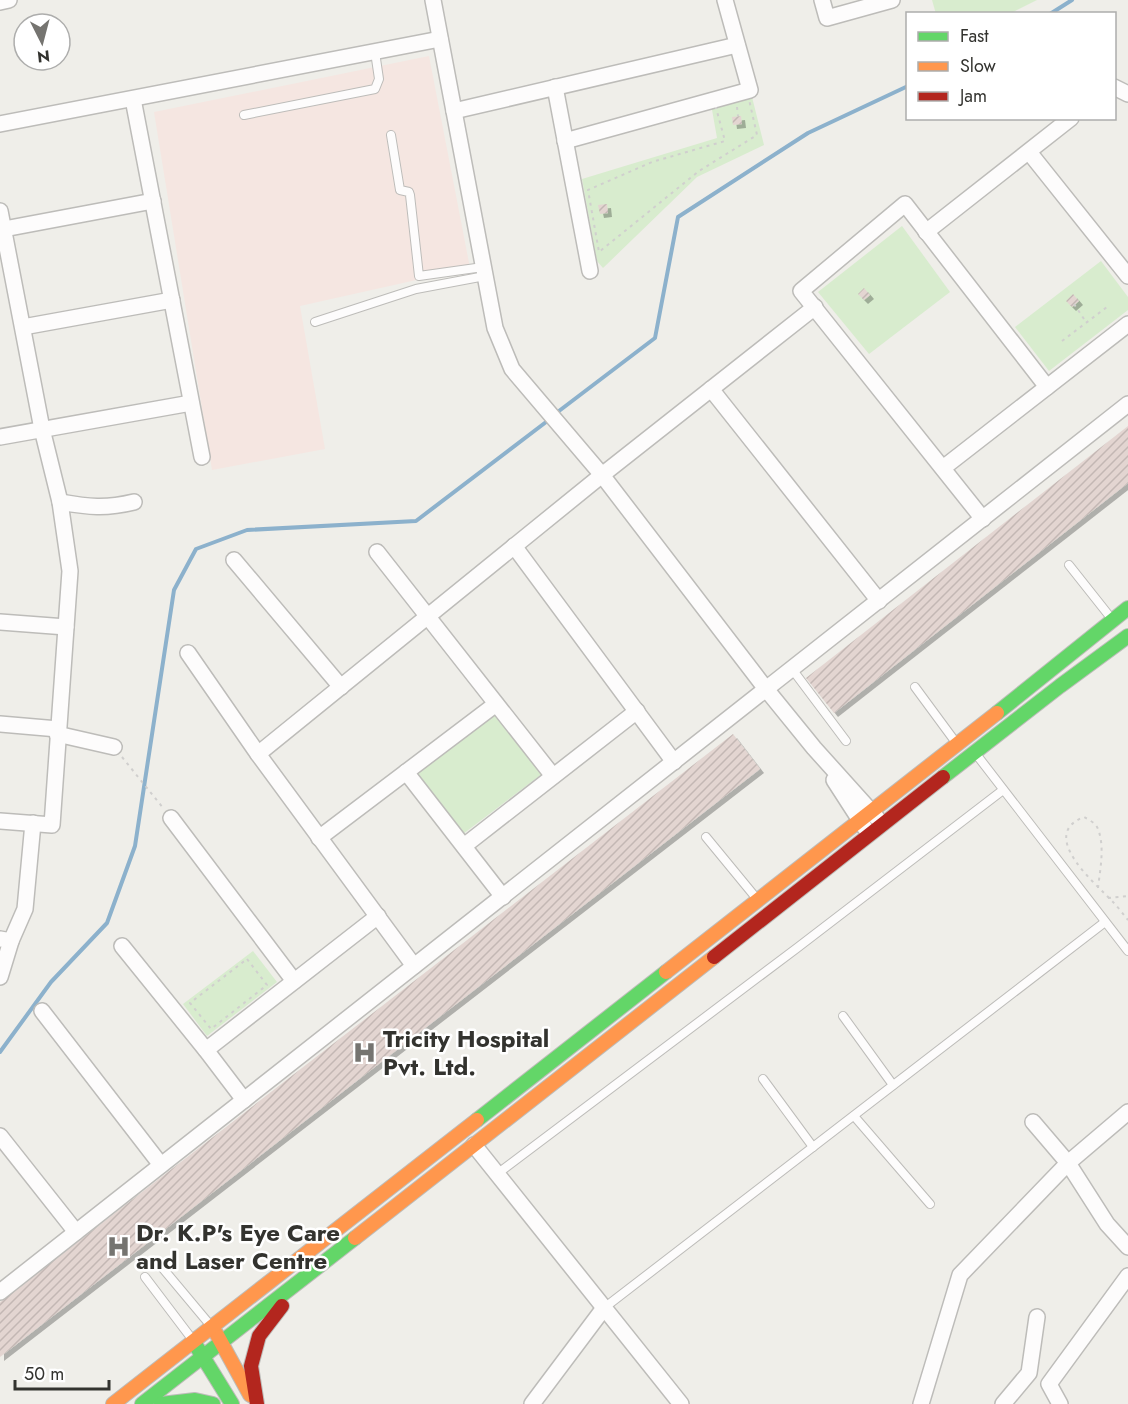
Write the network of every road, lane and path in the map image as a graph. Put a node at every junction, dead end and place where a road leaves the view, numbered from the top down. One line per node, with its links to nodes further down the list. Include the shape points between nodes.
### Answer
1 (9, 0): 6 (street)
2 (433, 0): 7 (street)
3 (822, 0): 4 (street, via 827,18)
4 (892, 0)
5 (729, 1): 8 (street)
6 (0, 2)
7 (441, 39): 9 (street); 13 (street)
8 (737, 45): 10 (street); 18 (street, via 750,90)
9 (375, 52): 12 (street); 14 (lane, via 379,79 375,89)
10 (555, 87): 13 (street); 18 (street)
11 (748, 95): 11 (path, via 715,104 725,141 652,162 588,190 599,252 699,171 757,135)
12 (134, 99): 16 (street); 20 (street)
13 (454, 111): 24 (street)
14 (244, 115)
15 (1069, 120): 19 (street)
16 (0, 124)
17 (391, 135): 24 (lane, via 400,190 410,195 419,276)
18 (565, 141): 25 (street)
19 (1029, 152): 23 (street); 26 (street)
20 (153, 201): 22 (street); 27 (street)
21 (0, 211): 22 (street)
22 (4, 230): 34 (street)
23 (926, 232): 29 (street, via 905,204 801,291); 36 (street)
24 (484, 271): 31 (lane); 44 (street, via 495,328 512,369)
25 (590, 271)
26 (1128, 276)
27 (172, 300): 34 (street); 38 (street)
28 (1074, 304): 32 (path)
29 (814, 307): 37 (street); 43 (street)
30 (1107, 307): 32 (path)
31 (315, 322)
32 (1086, 322): 35 (path)
33 (1128, 324): 36 (street)
34 (22, 327): 40 (street)
35 (1062, 341)
36 (1047, 387): 43 (street)
37 (711, 389): 44 (street); 52 (street)
38 (191, 403): 40 (street); 42 (street)
39 (1128, 404): 47 (street)
40 (42, 429): 41 (street); 45 (street)
41 (0, 437)
42 (202, 457)
43 (943, 468): 47 (street)
44 (602, 475): 48 (street); 63 (street)
45 (60, 502): 46 (street, via 90,507); 57 (street, via 70,571)
46 (134, 502)
47 (983, 519): 52 (street)
48 (513, 546): 54 (street); 65 (street)
49 (377, 552): 54 (street)
50 (234, 560): 61 (street)
51 (1069, 565): 55 (lane)
52 (879, 601): 60 (street)
53 (1128, 608): 55 (main road)
54 (428, 616): 61 (street); 64 (street)
55 (1113, 620): 69 (main road)
56 (0, 622): 57 (street)
57 (66, 627): 67 (street)
58 (1128, 636): 71 (main road)
59 (189, 653): 72 (street)
60 (792, 669): 63 (street); 68 (lane)
61 (341, 687): 72 (street)
62 (915, 687): 69 (lane)
63 (766, 690): 73 (street); 77 (street)
64 (496, 704): 74 (street); 75 (street)
65 (637, 711): 73 (street); 75 (street)
66 (0, 724): 67 (street)
67 (57, 731): 70 (street); 80 (street, via 52,825)
68 (846, 741)
69 (957, 745): 77 (main road)
70 (114, 747): 78 (path)
71 (975, 753): 76 (lane); 81 (main road)
72 (258, 754): 82 (street)
73 (674, 762): 87 (street)
74 (406, 772): 82 (street); 84 (street)
75 (553, 776): 84 (street)
76 (1003, 790): 92 (lane); 114 (lane)
77 (866, 817): 81 (street); 89 (main road)
78 (171, 818): 99 (street)
79 (0, 821): 80 (street)
80 (33, 824): 93 (street, via 25,909)
81 (876, 830): 110 (main road)
82 (319, 837): 90 (street)
83 (706, 837): 89 (lane)
84 (464, 846): 87 (street)
85 (1098, 888): 85 (path, via 1067,846 1066,834 1074,820 1084,817 1094,823 1100,837); 88 (path)
86 (1128, 896): 88 (path)
87 (503, 897): 97 (street)
88 (1108, 898): 91 (path)
89 (758, 901): 125 (main road)
90 (378, 916): 97 (street); 99 (street)
91 (1128, 920)
92 (1105, 922): 95 (lane); 104 (lane)
93 (5, 940): 98 (street)
94 (122, 945): 102 (street)
95 (1128, 951)
96 (247, 959): 96 (path, via 267,985 211,1029 190,1003)
97 (414, 966): 105 (street)
98 (0, 977)
99 (294, 981): 102 (street)
100 (42, 1011): 113 (street)
101 (843, 1016): 104 (lane)
102 (206, 1050): 105 (street)
103 (763, 1079): 111 (lane)
104 (893, 1085): 107 (lane)
105 (244, 1100): 113 (street)
106 (1128, 1112): 112 (street)
107 (854, 1116): 111 (lane); 115 (lane)
108 (1033, 1122): 112 (street)
109 (0, 1136): 116 (street)
110 (474, 1146): 114 (street); 121 (main road)
111 (813, 1147): 123 (lane)
112 (1068, 1163): 117 (street, via 1107,1224); 137 (street, via 960,1275)
113 (161, 1165): 116 (street)
114 (497, 1174): 123 (street)
115 (930, 1204)
116 (76, 1232): 122 (street)
117 (1128, 1247)
118 (160, 1264): 125 (lane)
119 (1128, 1276): 139 (street, via 1049,1384)
120 (145, 1277): 126 (lane)
121 (303, 1279): 127 (main road); 134 (main road, via 259,1335 251,1366)
122 (0, 1292)
123 (604, 1308): 135 (street); 136 (street)
124 (1037, 1317): 138 (street, via 1029,1373)
125 (212, 1327): 126 (main road); 127 (main road)
126 (193, 1341): 128 (main road); 129 (main road)
127 (222, 1343): 128 (main road); 134 (main road)
128 (203, 1356): 130 (main road); 133 (main road)
129 (113, 1404)
130 (142, 1404)
131 (161, 1404): 132 (main road, via 179,1400)
132 (213, 1404)
133 (232, 1404)
134 (256, 1404)
135 (532, 1404)
136 (681, 1404)
137 (921, 1404)
138 (1003, 1404)
139 (1060, 1404)

